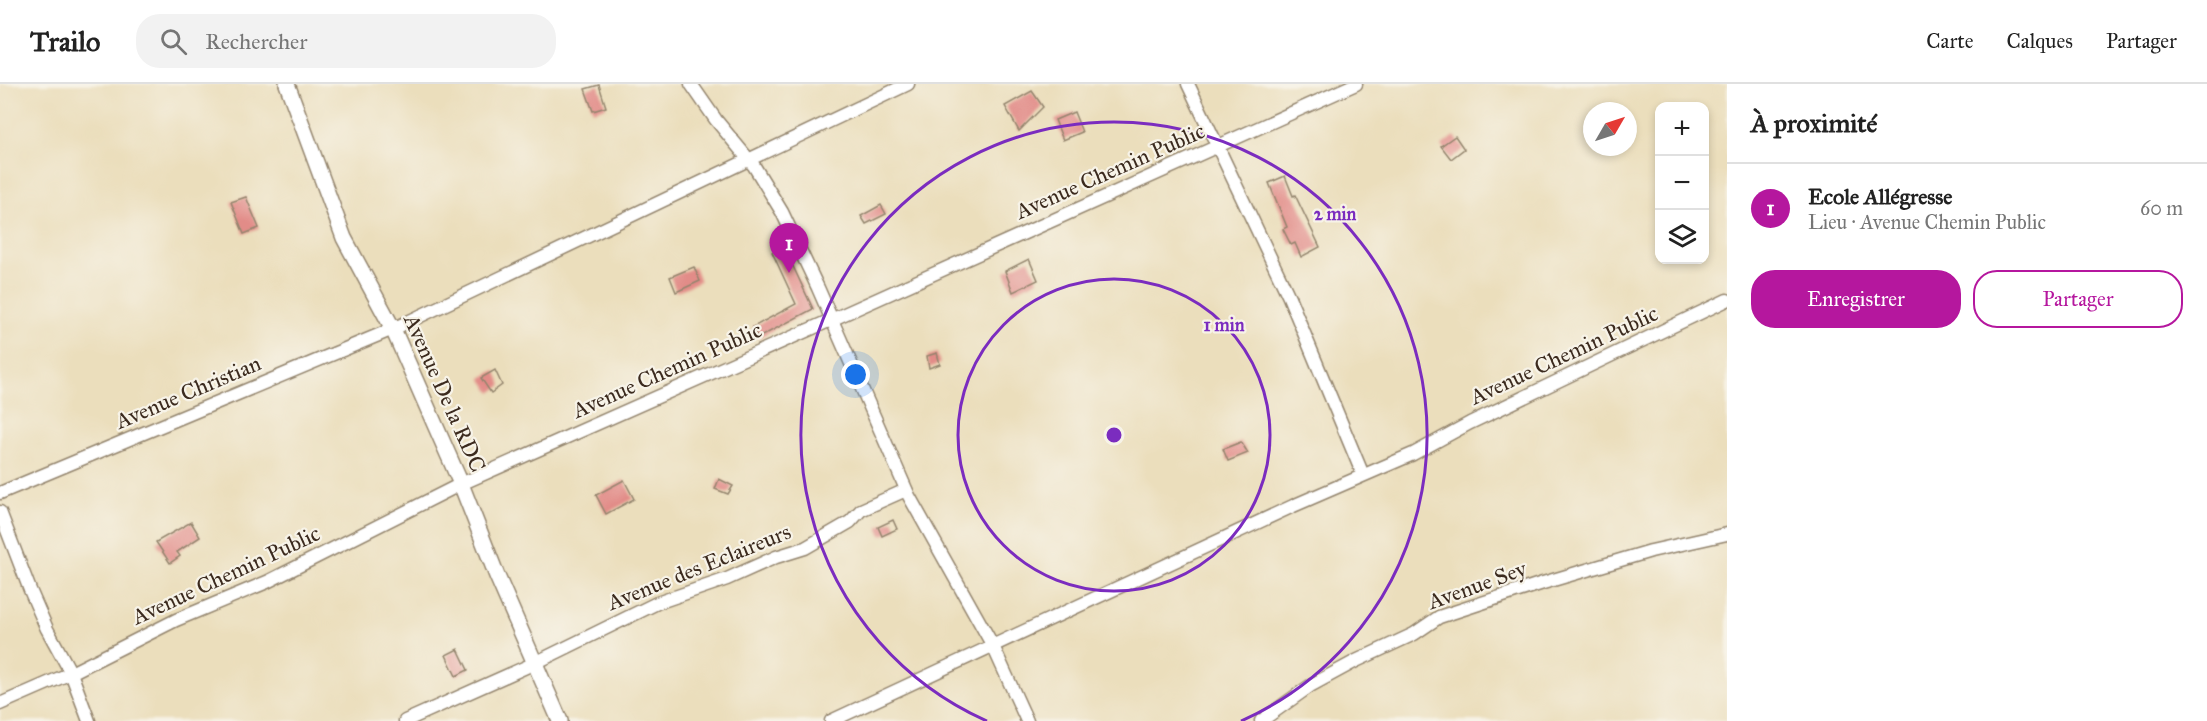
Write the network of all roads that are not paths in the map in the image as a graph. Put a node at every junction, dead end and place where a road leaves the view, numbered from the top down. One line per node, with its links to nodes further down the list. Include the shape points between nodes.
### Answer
1 (287, 84): 10 (street, Avenue De la RDC, via 344,238)
2 (691, 84): 7 (street)
3 (908, 84): 7 (street, Avenue Christian)
4 (1188, 84): 6 (street)
5 (1356, 84): 6 (street, Avenue Chemin Public)
6 (1216, 146): 9 (street, Avenue Chemin Public); 11 (street, via 1289,297)
7 (750, 161): 9 (street, via 782,212); 10 (street, Avenue Christian)
8 (1727, 300): 11 (street, Avenue Chemin Public)
9 (831, 320): 12 (street, Avenue Chemin Public); 13 (street)
10 (393, 329): 12 (street, Avenue De la RDC); 14 (street, Avenue Christian)
11 (1363, 475): 17 (street, Avenue Chemin Public)
12 (461, 484): 18 (street, Avenue De la RDC); 19 (street, Avenue Chemin Public, via 267,582 176,620)
13 (906, 490): 17 (street); 18 (street, Avenue des Eclaireurs, via 861,510 850,522 805,548 657,603)
14 (0, 493)
15 (0, 512): 19 (street, via 47,629)
16 (1727, 534): 26 (street, Avenue Sey, via 1651,551 1438,617 1414,634 1310,686)
17 (993, 646): 24 (street, Avenue Chemin Public); 25 (street)
18 (535, 663): 22 (street, Avenue des Eclaireurs); 23 (street, Avenue De la RDC)
19 (71, 673): 20 (street, Avenue Chemin Public); 21 (street)
20 (0, 704)
21 (89, 721)
22 (405, 721)
23 (560, 721)
24 (831, 721)
25 (1027, 721)
26 (1261, 721)

